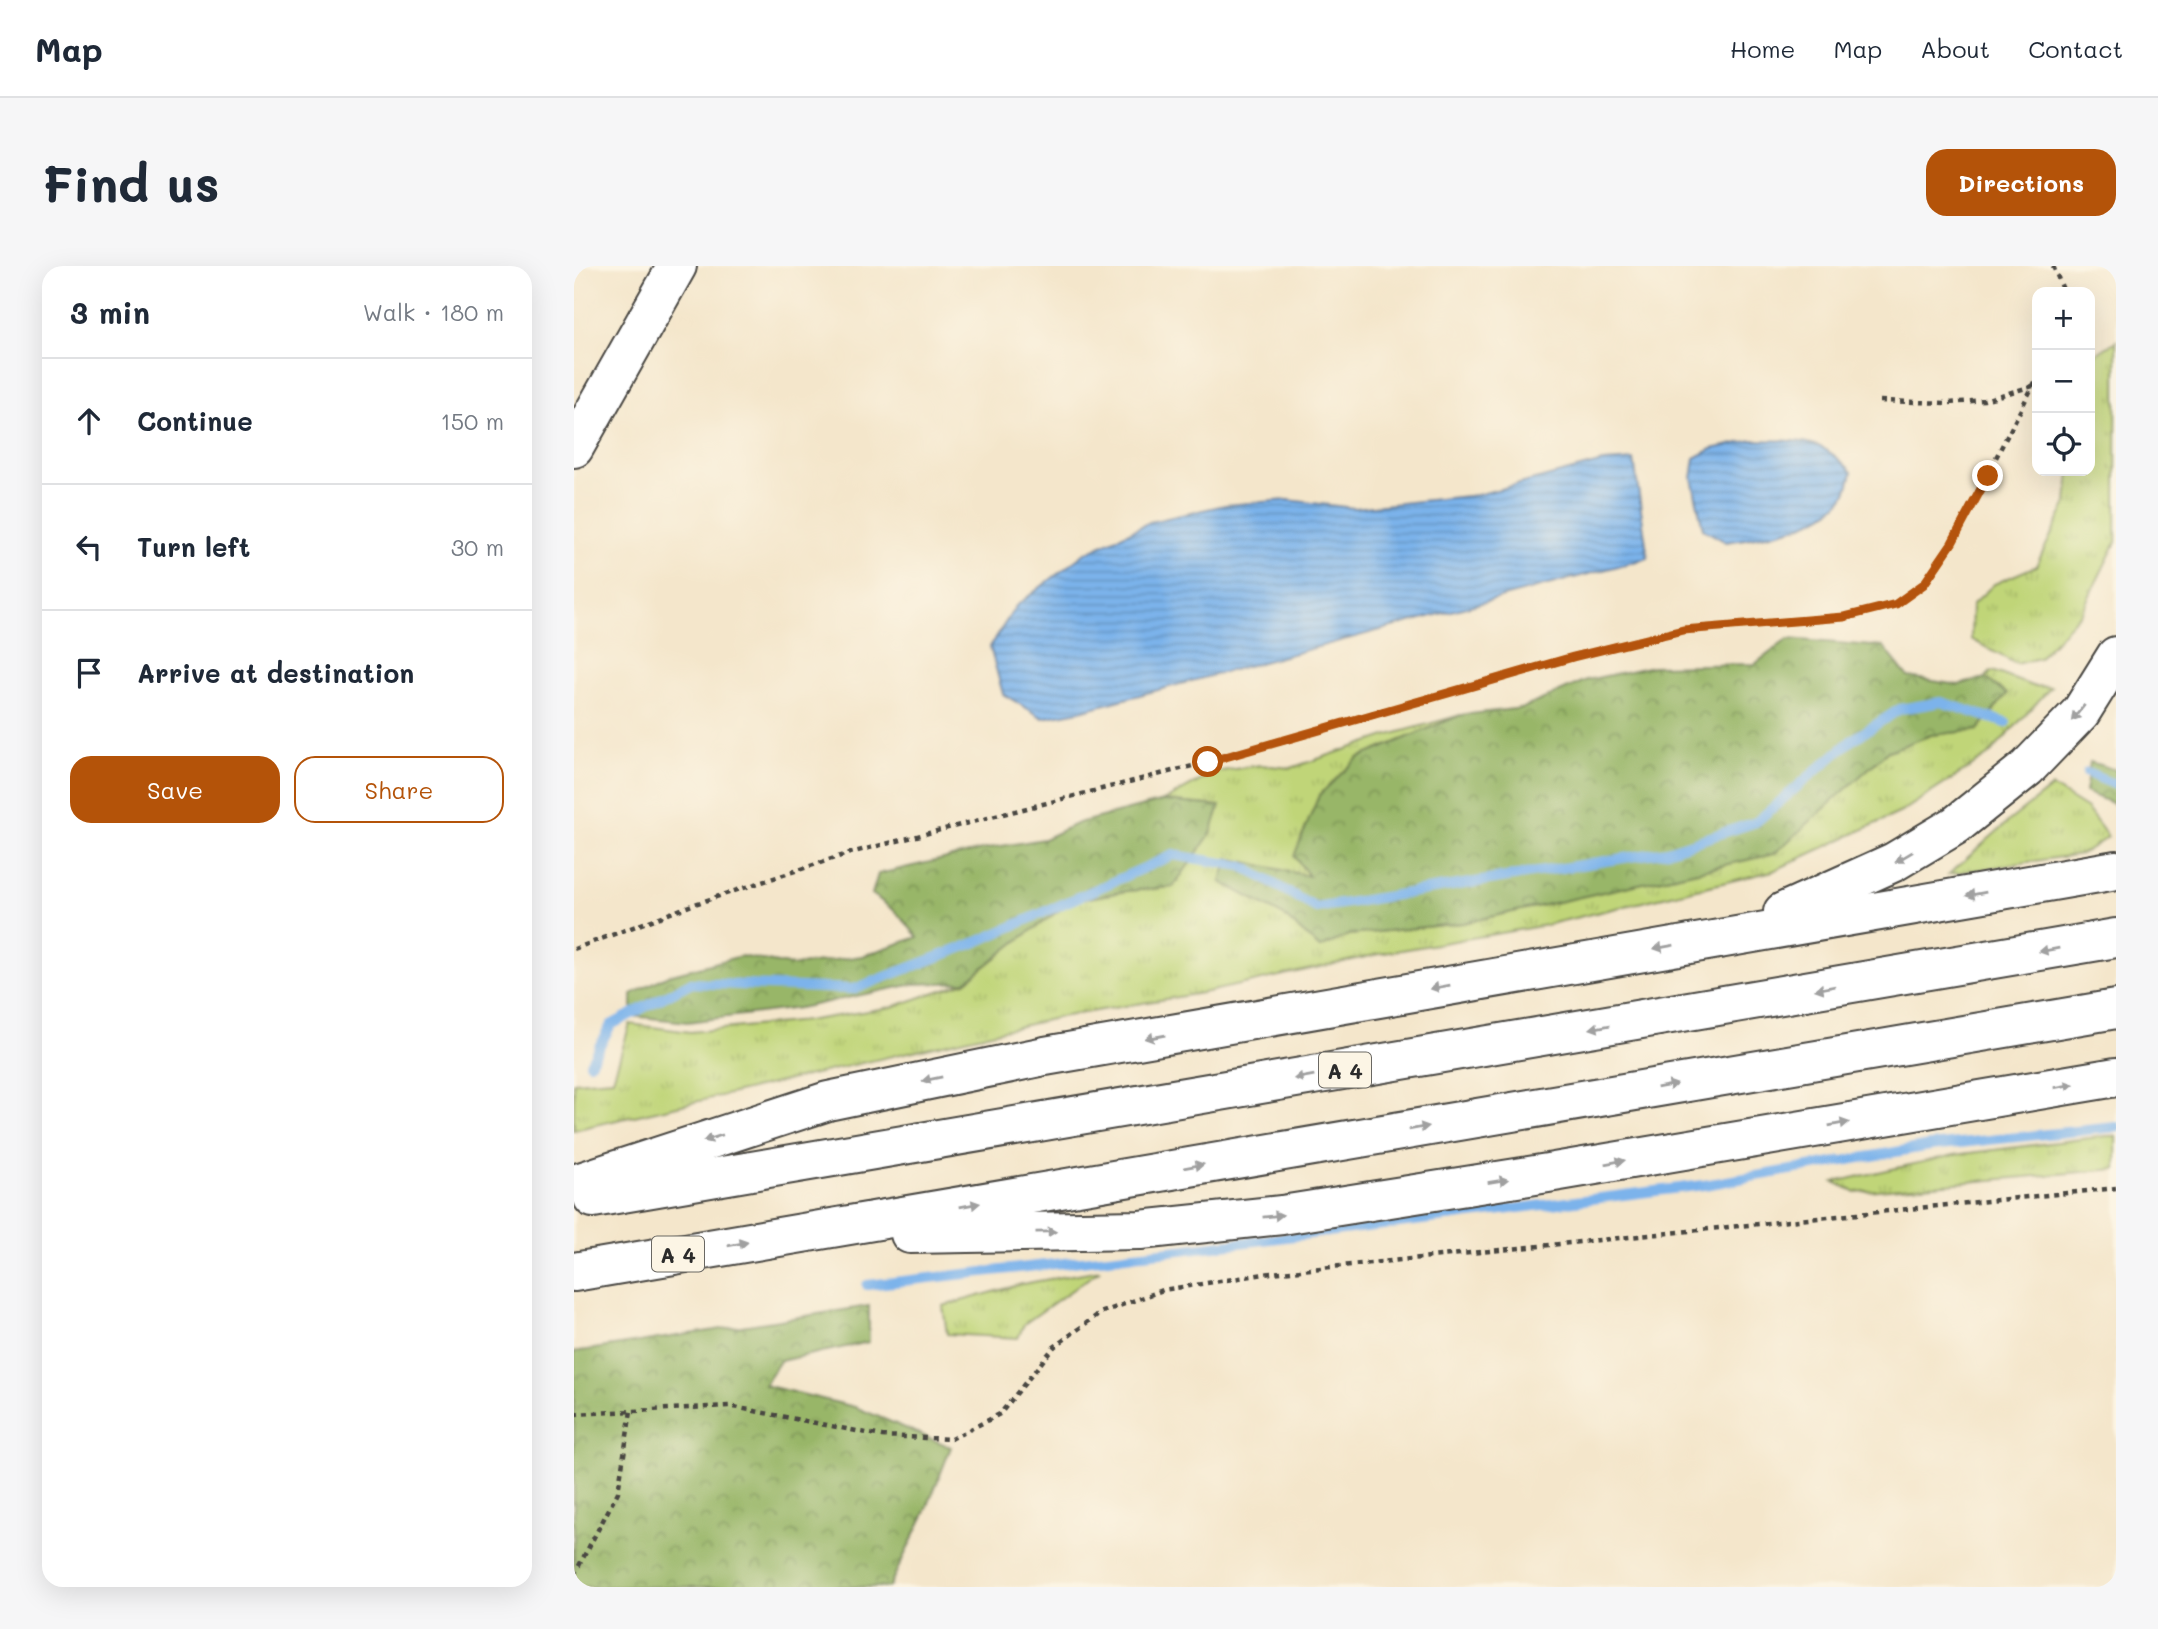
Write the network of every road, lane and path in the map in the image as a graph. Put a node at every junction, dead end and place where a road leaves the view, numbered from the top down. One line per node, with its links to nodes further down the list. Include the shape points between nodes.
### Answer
1 (677, 266): 7 (main road)
2 (2053, 266): 3 (path)
3 (2062, 287)
4 (2032, 386): 6 (path, via 1984,400)
5 (2032, 388): 12 (path, via 1952,543 1924,584 1896,604 1844,617 1683,630 1573,657 1208,762 850,853)
6 (1880, 401)
7 (574, 448)
8 (2116, 656): 10 (main road, one-way to 10, via 2081,712 2027,768 1956,825 1894,862)
9 (2116, 870): 10 (main road, one-way to 10)
10 (1731, 935): 15 (main road, one-way to 15, via 1045,1056 828,1101)
11 (2116, 938): 17 (main road, A 4, one-way to 17)
12 (574, 949)
13 (2116, 1009): 18 (main road, A 4, one-way to 13)
14 (2116, 1077): 18 (main road, one-way to 14, via 1140,1230 1282,1215)
15 (574, 1184)
16 (2116, 1188): 20 (path, via 1271,1273 1163,1290 1100,1313 1054,1347 1000,1414 951,1439 882,1436 729,1406)
17 (574, 1201)
18 (782, 1237): 19 (main road, A 4, one-way to 18)
19 (574, 1272)
20 (631, 1411): 21 (path); 22 (path, via 618,1492)
21 (574, 1415)
22 (574, 1575)

